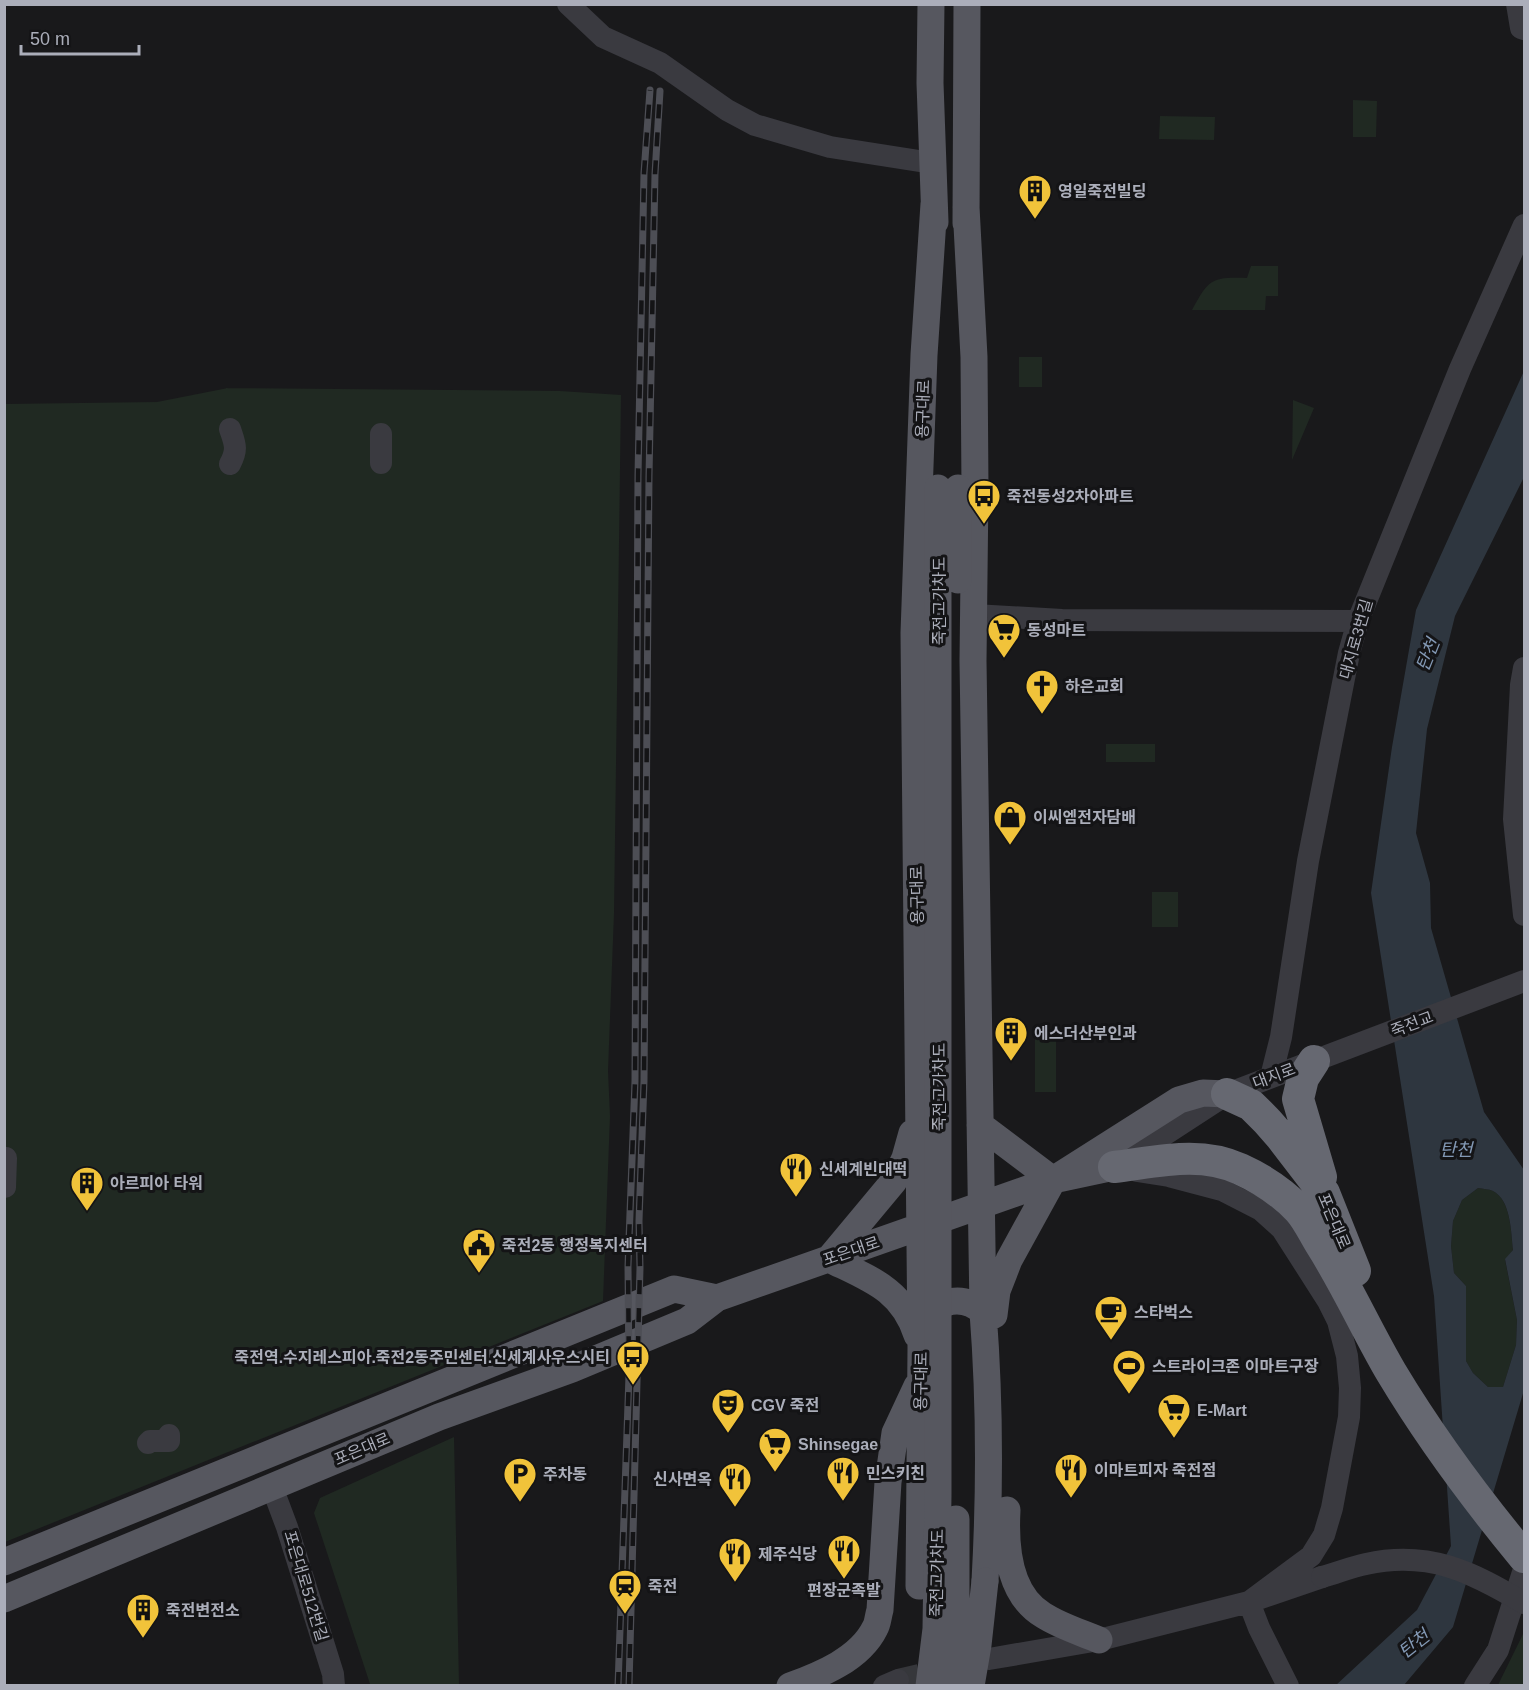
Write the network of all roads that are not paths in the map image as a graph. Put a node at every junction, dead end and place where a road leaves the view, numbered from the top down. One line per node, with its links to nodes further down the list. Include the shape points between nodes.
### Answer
1 (568, 4): 6 (street, via 603,37 660,63 755,125 830,147)
2 (931, 4): 6 (main road, 용구대로)
3 (967, 4): 8 (main road)
4 (1517, 4): 5 (street)
5 (1524, 29)
6 (932, 163): 7 (main road, 용구대로)
7 (934, 204): 14 (main road, 용구대로, via 938,355); 23 (main road, 용구대로, via 914,633)
8 (966, 207): 14 (main road); 15 (main road, via 974,357)
9 (1524, 225): 16 (street, 대지로3번길, via 1460,369)
10 (230, 429): 13 (street, via 235,446)
11 (381, 434): 12 (street)
12 (381, 463)
13 (230, 464)
14 (948, 488): 52 (main road, 죽전고가차도, bridge, via 938,1496 936,1629); 53 (main road, 죽전고가차도, bridge, via 956,1631)
15 (974, 615): 16 (street, via 1062,620); 24 (main road)
16 (1358, 621): 21 (street, 대지로3번길, via 1308,861 1281,1037)
17 (1524, 668): 18 (street, via 1515,819)
18 (1524, 915)
19 (1514, 985): 20 (street, 죽전교)
20 (1318, 1060): 21 (street, 대지로); 29 (highway, via 1303,1078 1298,1099)
21 (1271, 1077): 22 (street, 대지로)
22 (1227, 1094): 26 (street, 대지로); 27 (main road, 포은대로, via 1203,1093 1179,1100); 29 (highway, 포은대로, via 1251,1106 1266,1121)
23 (918, 1108): 31 (main road, 용구대로); 32 (main road, via 905,1158 894,1181)
24 (980, 1125): 27 (main road); 30 (main road)
25 (6, 1158): 28 (street)
26 (1114, 1167): 27 (main road, 포은대로); 33 (highway, 포은대로, via 1195,1157 1238,1168 1271,1185 1300,1211); 45 (street, via 1222,1190 1261,1210 1293,1244 1338,1321 1347,1356 1349,1416 1324,1535 1311,1556)
27 (1053, 1180): 30 (main road, 포은대로); 37 (main road, via 1018,1241 997,1291)
28 (5, 1187)
29 (1324, 1193): 33 (highway, 포은대로)
30 (981, 1205): 31 (main road, 포은대로); 35 (main road)
31 (920, 1227): 32 (main road, 포은대로); 36 (main road, 용구대로)
32 (829, 1259): 34 (main road, 포은대로); 36 (main road, via 875,1282 902,1303)
33 (1348, 1275): 40 (highway, 포은대로, via 1453,1438); 41 (highway, 포은대로, via 1392,1373 1440,1446)
34 (717, 1299): 39 (main road, 포은대로, via 687,1322 439,1417); 42 (main road, 포은대로, via 674,1289)
35 (983, 1312): 36 (main road, via 964,1301 938,1305 929,1312); 37 (main road)
36 (921, 1336): 38 (main road, 용구대로)
37 (987, 1372): 47 (main road, via 1006,1416 1006,1550 1016,1582 1040,1614); 54 (main road, bridge, via 989,1512)
38 (921, 1380): 49 (main road, 용구대로, via 919,1586); 51 (main road, via 895,1433 876,1628 845,1660)
39 (272, 1487): 44 (main road, 포은대로); 50 (street, 포은대로512번길, via 288,1527)
40 (1524, 1534)
41 (1524, 1557)
42 (4, 1562)
43 (1524, 1569): 56 (street, via 1498,1650)
44 (4, 1599)
45 (1249, 1602): 46 (street, bridge, via 1377,1562 1425,1560 1487,1581); 47 (street); 55 (street)
46 (1524, 1603)
47 (1099, 1640): 48 (street)
48 (989, 1659)
49 (899, 1684)
50 (334, 1686)
51 (789, 1686)
52 (930, 1686)
53 (952, 1686)
54 (972, 1686)
55 (1288, 1686)
56 (1475, 1686)

